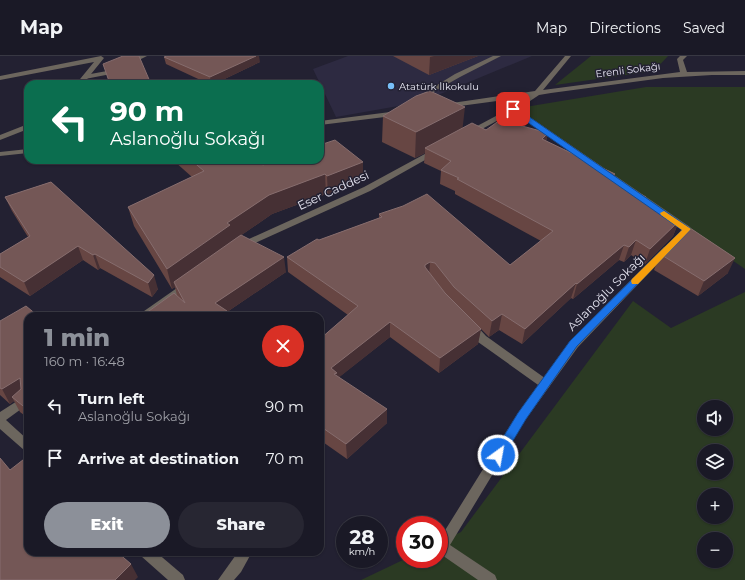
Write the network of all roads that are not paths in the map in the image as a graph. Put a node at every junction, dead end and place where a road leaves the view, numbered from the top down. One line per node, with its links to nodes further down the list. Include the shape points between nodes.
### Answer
1 (144, 56): 8 (street, via 109,73)
2 (498, 56): 12 (street, via 444,82)
3 (568, 56): 11 (street)
4 (684, 56): 7 (street, via 680,59)
5 (101, 57): 8 (street); 9 (street)
6 (745, 73): 7 (street, Erenli Sokağı)
7 (684, 74): 11 (street, Erenli Sokağı)
8 (85, 77): 10 (street)
9 (0, 78)
10 (82, 80)
11 (538, 92): 13 (street, Erenli Sokağı); 14 (street)
12 (412, 105)
13 (434, 108)
14 (513, 109): 19 (street); 27 (street, Aslanoğlu Sokağı, via 687,229 574,344)
15 (404, 112): 16 (street)
16 (324, 122)
17 (24, 128): 18 (street)
18 (0, 138)
19 (457, 139)
20 (443, 147): 23 (street, Eser Caddesi, via 367,189)
21 (24, 151): 22 (street)
22 (0, 154)
23 (231, 252)
24 (193, 280): 25 (street)
25 (148, 312)
26 (465, 322): 27 (street, via 482,338)
27 (545, 384): 36 (street, Aslanoğlu Sokağı, via 522,416 442,547)
28 (24, 401): 29 (street)
29 (0, 418)
30 (0, 422): 31 (street)
31 (24, 443)
32 (151, 556): 34 (street)
33 (243, 556): 35 (street)
34 (178, 580)
35 (225, 580)
36 (490, 580)

